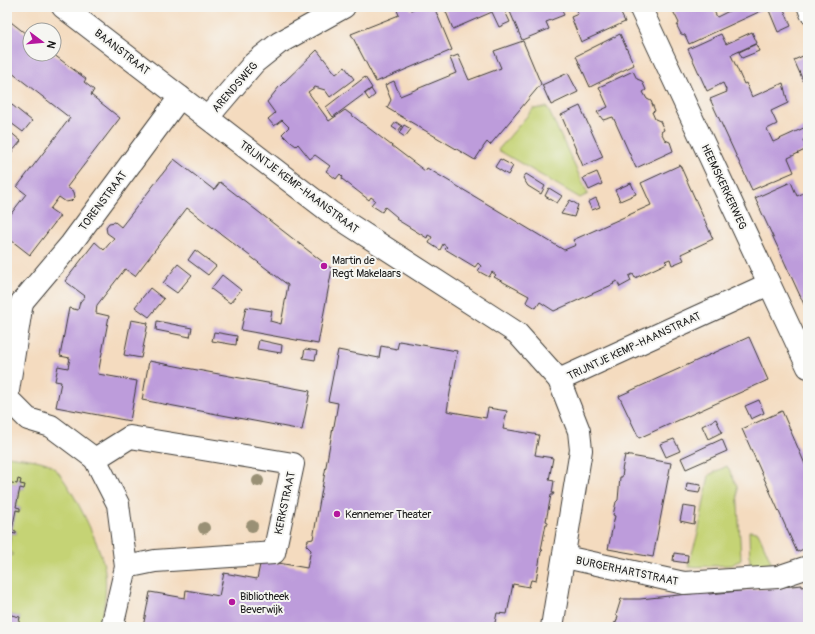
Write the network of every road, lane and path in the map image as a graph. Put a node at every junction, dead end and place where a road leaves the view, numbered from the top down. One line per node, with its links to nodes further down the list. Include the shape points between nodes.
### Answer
1 (63, 7): 6 (street, BAANSTRAAT)
2 (344, 7): 7 (street, ARENDSWEG, via 279,43 254,64)
3 (640, 7): 8 (street, HEEMSKERKERWEG)
4 (805, 7): 5 (lane)
5 (808, 15)
6 (180, 97): 7 (street, TRIJNTJE KEMP-HAANSTRAAT); 9 (street, TORENSTRAAT, via 71,244)
7 (208, 118): 11 (street, TRIJNTJE KEMP-HAANSTRAAT, via 330,212 517,333)
8 (769, 284): 10 (street, HEEMSKERKERWEG); 11 (street, TRIJNTJE KEMP-HAANSTRAAT)
9 (15, 301): 12 (street)
10 (808, 367)
11 (559, 380): 14 (street, via 579,431 581,450)
12 (7, 397): 13 (street, via 28,419 51,426)
13 (95, 460): 15 (street, via 118,504); 15 (street, KERKSTRAAT, via 130,437 293,464 274,553 155,561)
14 (565, 557): 16 (street, BURGERHARTSTRAAT, via 684,583 778,577); 18 (street)
15 (126, 567): 17 (street)
16 (808, 567)
17 (112, 627)
18 (552, 627)

